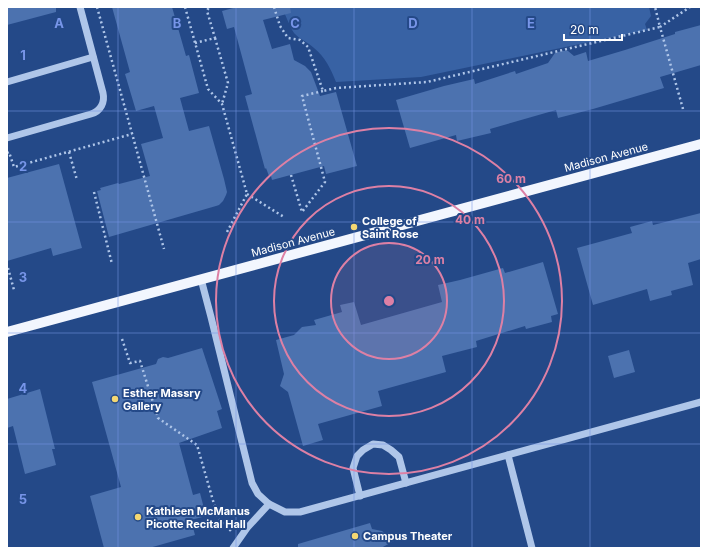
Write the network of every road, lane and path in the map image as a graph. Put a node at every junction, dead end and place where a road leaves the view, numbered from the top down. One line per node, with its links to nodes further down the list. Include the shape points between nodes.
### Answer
1 (80, 7): 11 (lane)
2 (97, 7): 16 (path)
3 (185, 7): 10 (path)
4 (209, 7): 9 (path, via 207,11)
5 (274, 7): 13 (path, via 280,26 288,38 300,40 308,47)
6 (655, 7): 8 (path)
7 (690, 7): 8 (path)
8 (660, 27): 13 (path, via 427,82); 15 (path)
9 (215, 38): 10 (path); 14 (path, via 228,83)
10 (195, 43): 14 (path, via 208,89)
11 (93, 57): 12 (lane); 17 (lane, via 104,96 100,109 95,113)
12 (7, 82)
13 (322, 91): 21 (path, via 302,96 325,182 302,212)
14 (222, 104): 24 (path)
15 (683, 109)
16 (132, 134): 19 (path); 27 (path)
17 (7, 138)
18 (701, 144): 30 (main road, Madison Avenue)
19 (69, 152): 20 (path, via 14,167 9,152); 22 (path)
20 (7, 153)
21 (291, 175)
22 (77, 180)
23 (94, 192): 28 (path)
24 (247, 194): 25 (path); 26 (path)
25 (284, 217)
26 (227, 232)
27 (164, 250)
28 (112, 264)
29 (8, 268): 31 (path)
30 (200, 280): 32 (main road, Madison Avenue); 38 (lane, via 252,483 258,494)
31 (14, 290)
32 (7, 332)
33 (122, 339): 39 (path, via 130,363 140,361 158,418 197,445 218,518)
34 (701, 402): 35 (lane)
35 (508, 456): 36 (lane); 41 (lane)
36 (406, 483): 37 (lane); 37 (lane, via 399,457 383,445 373,444 357,456 353,468)
37 (360, 496): 38 (lane, via 300,512 285,512)
38 (269, 504): 39 (lane)
39 (239, 539): 40 (lane)
40 (233, 548)
41 (532, 548)

